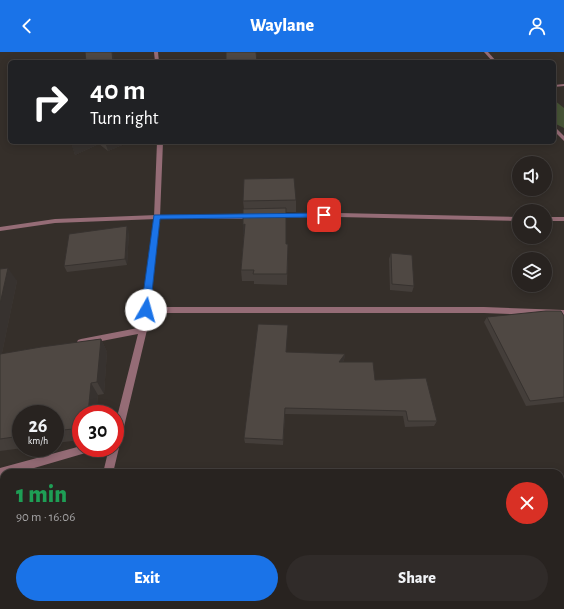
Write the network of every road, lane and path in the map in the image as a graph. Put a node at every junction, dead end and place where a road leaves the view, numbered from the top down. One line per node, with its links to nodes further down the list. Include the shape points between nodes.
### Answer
1 (486, 52): 2 (street)
2 (493, 60)
3 (556, 130): 4 (street)
4 (564, 139)
5 (160, 144): 7 (street)
6 (269, 216): 9 (street)
7 (157, 217): 8 (street); 12 (street, via 55,221); 13 (street)
8 (261, 217)
9 (512, 219)
10 (552, 219): 11 (street)
11 (564, 219)
12 (0, 228)
13 (146, 310): 14 (street, via 484,310); 15 (street)
14 (564, 313)
15 (143, 330): 16 (street); 17 (street)
16 (74, 344)
17 (124, 407)
18 (72, 453): 20 (street)
19 (112, 457): 21 (street)
20 (14, 469)
21 (109, 469)

